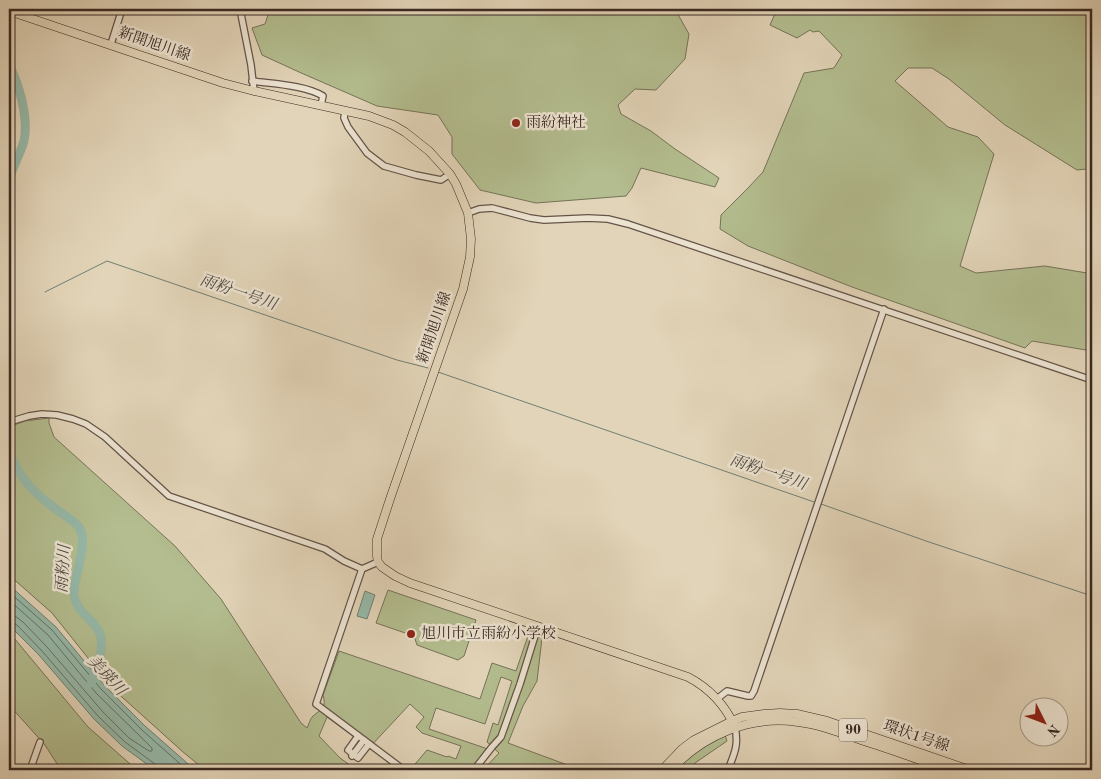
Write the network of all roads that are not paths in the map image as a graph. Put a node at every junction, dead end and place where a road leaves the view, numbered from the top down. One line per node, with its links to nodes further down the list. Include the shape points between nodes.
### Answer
1 (122, 9): 4 (street)
2 (240, 9): 5 (street)
3 (9, 11): 4 (main road, 新開旭川線)
4 (111, 44): 6 (main road, 新開旭川線)
5 (252, 81): 6 (street); 7 (street, via 316,92 322,96)
6 (254, 91): 7 (main road, 新開旭川線)
7 (321, 105): 8 (main road, 新開旭川線)
8 (344, 110): 9 (main road, 新開旭川線, via 369,116 405,132); 9 (street, via 348,127 367,153 384,166 441,180)
9 (450, 174): 10 (main road, 新開旭川線)
10 (468, 213): 11 (street, via 492,208 544,220 608,219); 14 (main road, 新開旭川線, via 471,239 467,276 390,499 378,539)
11 (884, 309): 12 (street); 17 (street, via 754,692 748,696 727,691)
12 (1092, 380)
13 (9, 422): 15 (street, via 42,414 86,424 105,437 168,496 325,549)
14 (378, 562): 15 (street); 16 (main road, via 395,576)
15 (362, 568): 19 (street, via 316,704)
16 (538, 626): 17 (main road, via 688,677); 23 (street, via 501,737)
17 (717, 699): 18 (main road)
18 (733, 724): 24 (main road, 環状1号線 / 90, via 694,740); 25 (main road, 環状1号線 / 90, via 695,748); 26 (street, via 737,737); 27 (main road, 環状1号線 / 90, via 781,720 798,722 826,728); 28 (main road, 環状1号線 / 90, via 742,717 797,714)
19 (364, 740): 19 (street, via 355,752); 22 (street)
20 (40, 742): 21 (street)
21 (30, 770)
22 (404, 770)
23 (474, 770)
24 (662, 770)
25 (671, 770)
26 (728, 770)
27 (950, 770)
28 (970, 770)

